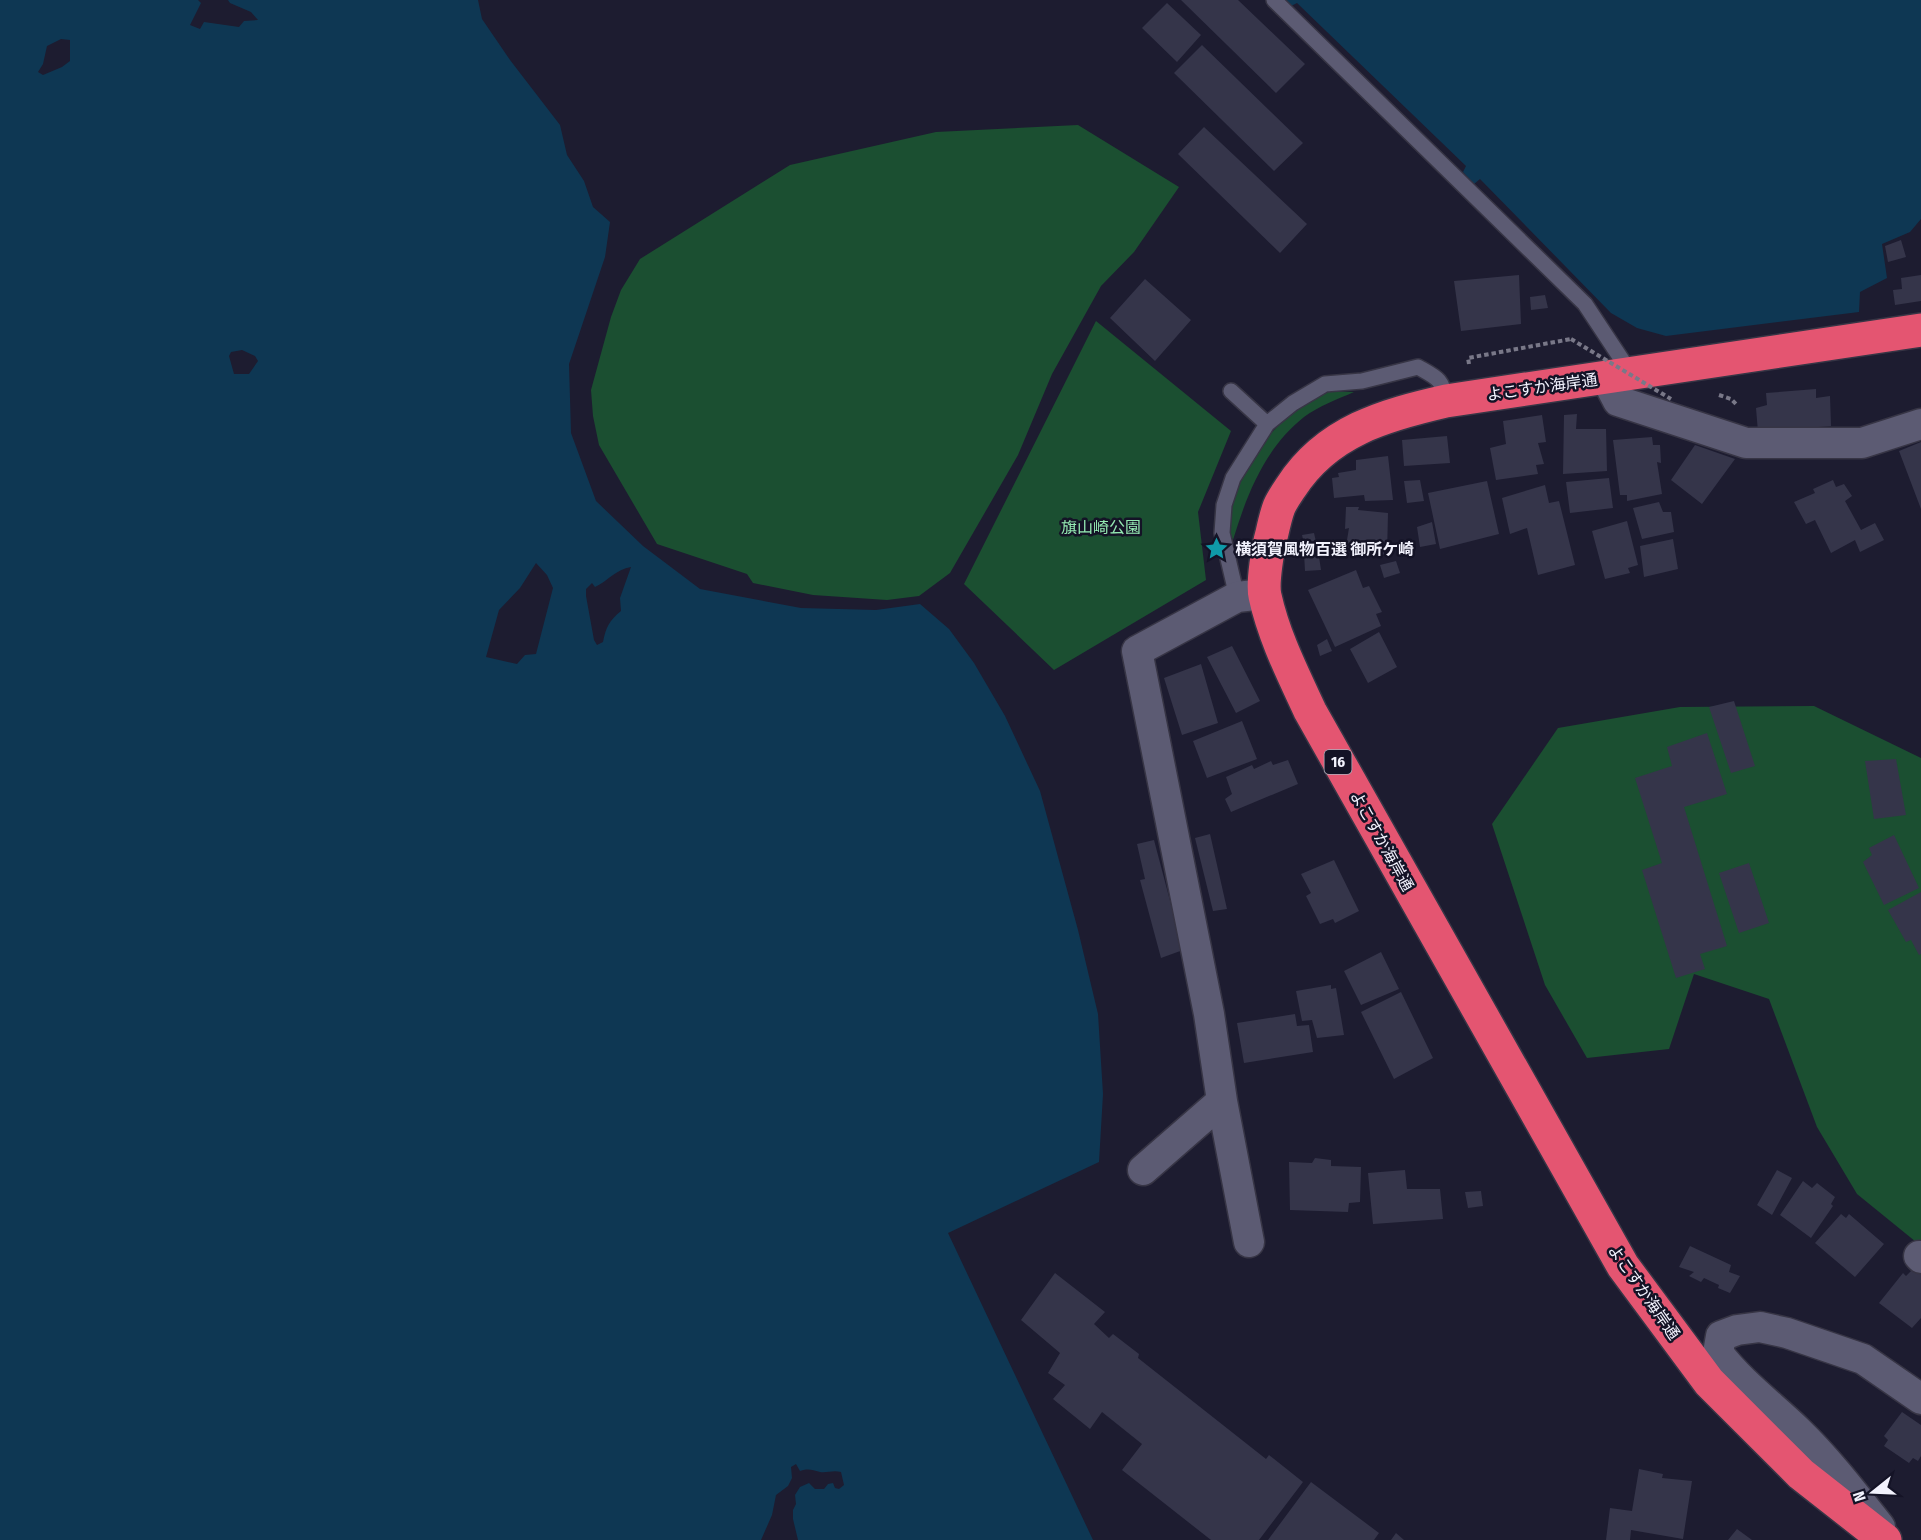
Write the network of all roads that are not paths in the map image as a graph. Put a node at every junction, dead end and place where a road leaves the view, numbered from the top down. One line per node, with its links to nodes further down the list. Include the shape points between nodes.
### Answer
1 (1274, 0): 3 (lane, via 1585,304 1622,360)
2 (1921, 330): 3 (highway, よこすか海岸通 / 16)
3 (1616, 377): 5 (highway, よこすか海岸通 / 16); 7 (street, via 1618,401 1746,443 1862,443)
4 (1230, 390): 6 (lane)
5 (1446, 401): 6 (lane, via 1444,387 1436,377 1418,367 1362,381 1325,384); 8 (highway, よこすか海岸通 / 16, via 1367,424 1333,442 1312,460 1280,506)
6 (1266, 424): 8 (lane, via 1233,478 1224,505 1222,533)
7 (1921, 424)
8 (1251, 596): 9 (street, via 1137,651 1209,1014); 13 (highway, よこすか海岸通 / 16, via 1310,711 1623,1266 1709,1382 1801,1474)
9 (1222, 1101): 10 (street); 11 (street)
10 (1143, 1170)
11 (1250, 1242)
12 (1921, 1399): 14 (street, via 1863,1359 1787,1333 1760,1327 1721,1336 1718,1353 1732,1371 1799,1431)
13 (1885, 1540)
14 (1890, 1540)

